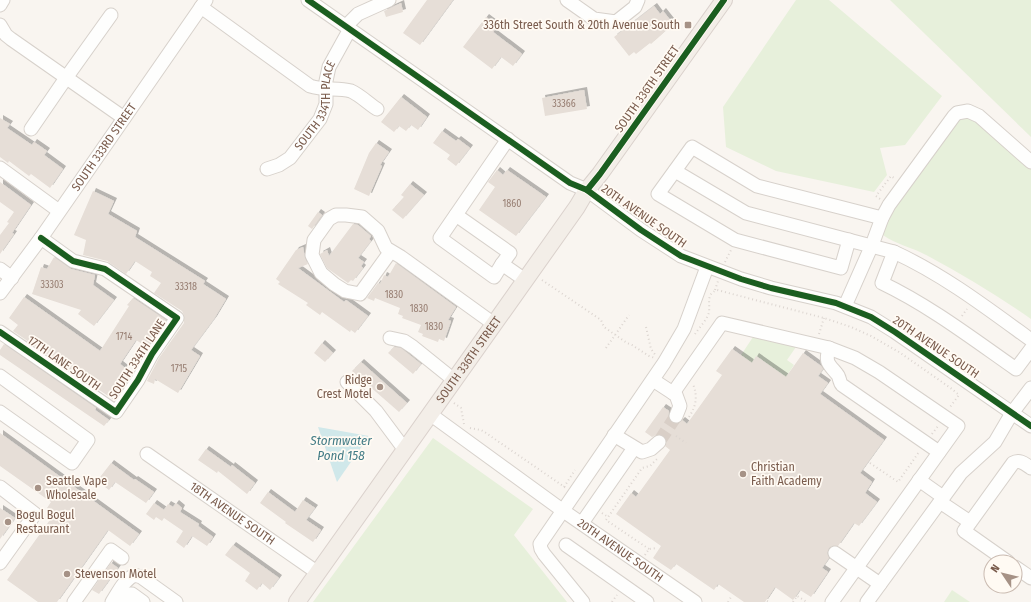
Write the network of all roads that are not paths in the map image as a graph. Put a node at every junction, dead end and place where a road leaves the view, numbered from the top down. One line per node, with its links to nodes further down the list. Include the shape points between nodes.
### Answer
1 (2, 0): 8 (street)
2 (308, 0): 11 (street, 20TH AVENUE SOUTH)
3 (389, 0): 11 (street, SOUTH 334TH PLACE, via 358,14)
4 (568, 0): 5 (street, via 594,19 616,22 635,7)
5 (638, 0)
6 (721, 1): 22 (main road, SOUTH 336TH STREET)
7 (204, 3): 13 (street, via 306,83); 15 (street, SOUTH 333RD STREET)
8 (0, 5)
9 (112, 15): 12 (street)
10 (0, 25): 12 (street, via 6,35)
11 (348, 28): 13 (street, SOUTH 334TH PLACE, via 329,67); 17 (street, 20TH AVENUE SOUTH)
12 (66, 78): 15 (street); 16 (street)
13 (327, 89): 14 (street, via 352,92); 20 (street, SOUTH 334TH PLACE, via 326,104 320,119 299,148 285,162)
14 (377, 109)
15 (124, 118): 23 (street, SOUTH 333RD STREET)
16 (31, 129)
17 (508, 139): 22 (street, 20TH AVENUE SOUTH, via 570,183); 24 (street)
18 (1031, 162): 25 (street, via 979,116 968,111 957,113 888,205)
19 (0, 168): 23 (street)
20 (267, 169)
21 (675, 171): 25 (street, via 692,147 757,186); 27 (street, via 746,213); 27 (street, via 658,194 735,240 841,268)
22 (587, 190): 32 (street, 20TH AVENUE SOUTH, via 659,242 681,256); 35 (main road, SOUTH 336TH STREET)
23 (59, 211): 26 (street, SOUTH 333RD STREET)
24 (456, 215): 31 (street, via 510,253); 31 (street, via 440,238 494,277)
25 (882, 218): 28 (street)
26 (41, 238): 34 (street, SOUTH 333RD STREET); 51 (street, SOUTH 334TH LANE, via 74,261 105,269 177,318)
27 (850, 240): 28 (street)
28 (872, 245): 30 (street); 37 (street)
29 (391, 251): 29 (street, via 386,248 378,231 362,217 336,215 329,219 314,240 312,255 321,273 334,284 345,291 360,294); 38 (street)
30 (894, 252): 41 (street, via 937,274); 43 (street, via 882,283 955,326 1016,369)
31 (502, 264): 35 (street)
32 (707, 267): 37 (street, 20TH AVENUE SOUTH, via 771,288); 46 (street, via 684,329)
33 (0, 269): 34 (street)
34 (12, 278): 36 (street, SOUTH 333RD STREET)
35 (525, 280): 38 (main road, SOUTH 336TH STREET)
36 (0, 293)
37 (845, 306): 52 (street, 20TH AVENUE SOUTH, via 871,316)
38 (494, 324): 45 (main road, SOUTH 336TH STREET)
39 (0, 332): 51 (street, 17TH LANE SOUTH)
40 (390, 338): 45 (street, via 404,341)
41 (1031, 340)
42 (829, 348): 49 (street, via 722,323); 60 (street, via 827,361 842,385); 60 (street, via 855,358 875,370 958,426)
43 (1031, 349)
44 (0, 376): 50 (street, via 88,440 72,463)
45 (454, 380): 53 (main road, SOUTH 336TH STREET)
46 (652, 380): 49 (street); 56 (street)
47 (347, 382): 59 (street, via 376,411)
48 (1031, 388): 52 (street)
49 (672, 393): 54 (street, via 676,395 680,406)
50 (0, 412)
51 (116, 412)
52 (1012, 413): 55 (street, 20TH AVENUE SOUTH); 65 (street, via 995,442 967,466)
53 (430, 414): 59 (main road, SOUTH 336TH STREET); 66 (street, 20TH AVENUE SOUTH)
54 (681, 419)
55 (1031, 426)
56 (614, 435): 57 (street); 66 (street, via 569,490)
57 (634, 448): 58 (street, via 642,452); 68 (street)
58 (660, 448)
59 (405, 450): 75 (main road, SOUTH 336TH STREET)
60 (939, 452): 63 (street)
61 (147, 454): 75 (street, 18TH AVENUE SOUTH)
62 (1031, 468): 67 (street, via 1021,461 1013,463)
63 (919, 480): 65 (street); 74 (street)
64 (0, 487): 73 (street, via 35,514)
65 (942, 499): 67 (street); 76 (street)
66 (562, 510): 68 (street, 20TH AVENUE SOUTH); 83 (street, via 540,544 541,549)
67 (970, 522): 71 (street, via 964,531)
68 (582, 523): 85 (street, 20TH AVENUE SOUTH)
69 (566, 545): 84 (street)
70 (835, 553): 74 (street)
71 (997, 554)
72 (122, 558): 77 (street, via 111,550)
73 (0, 563)
74 (856, 568): 76 (street); 86 (street)
75 (318, 573): 82 (main road, SOUTH 336TH STREET)
76 (880, 584): 87 (street)
77 (74, 602)
78 (112, 602): 81 (street, via 130,577 135,575)
79 (124, 602): 80 (street, via 129,594 132,594)
80 (143, 602)
81 (176, 602)
82 (297, 602)
83 (582, 602)
84 (647, 602)
85 (695, 602)
86 (832, 602)
87 (867, 602)

